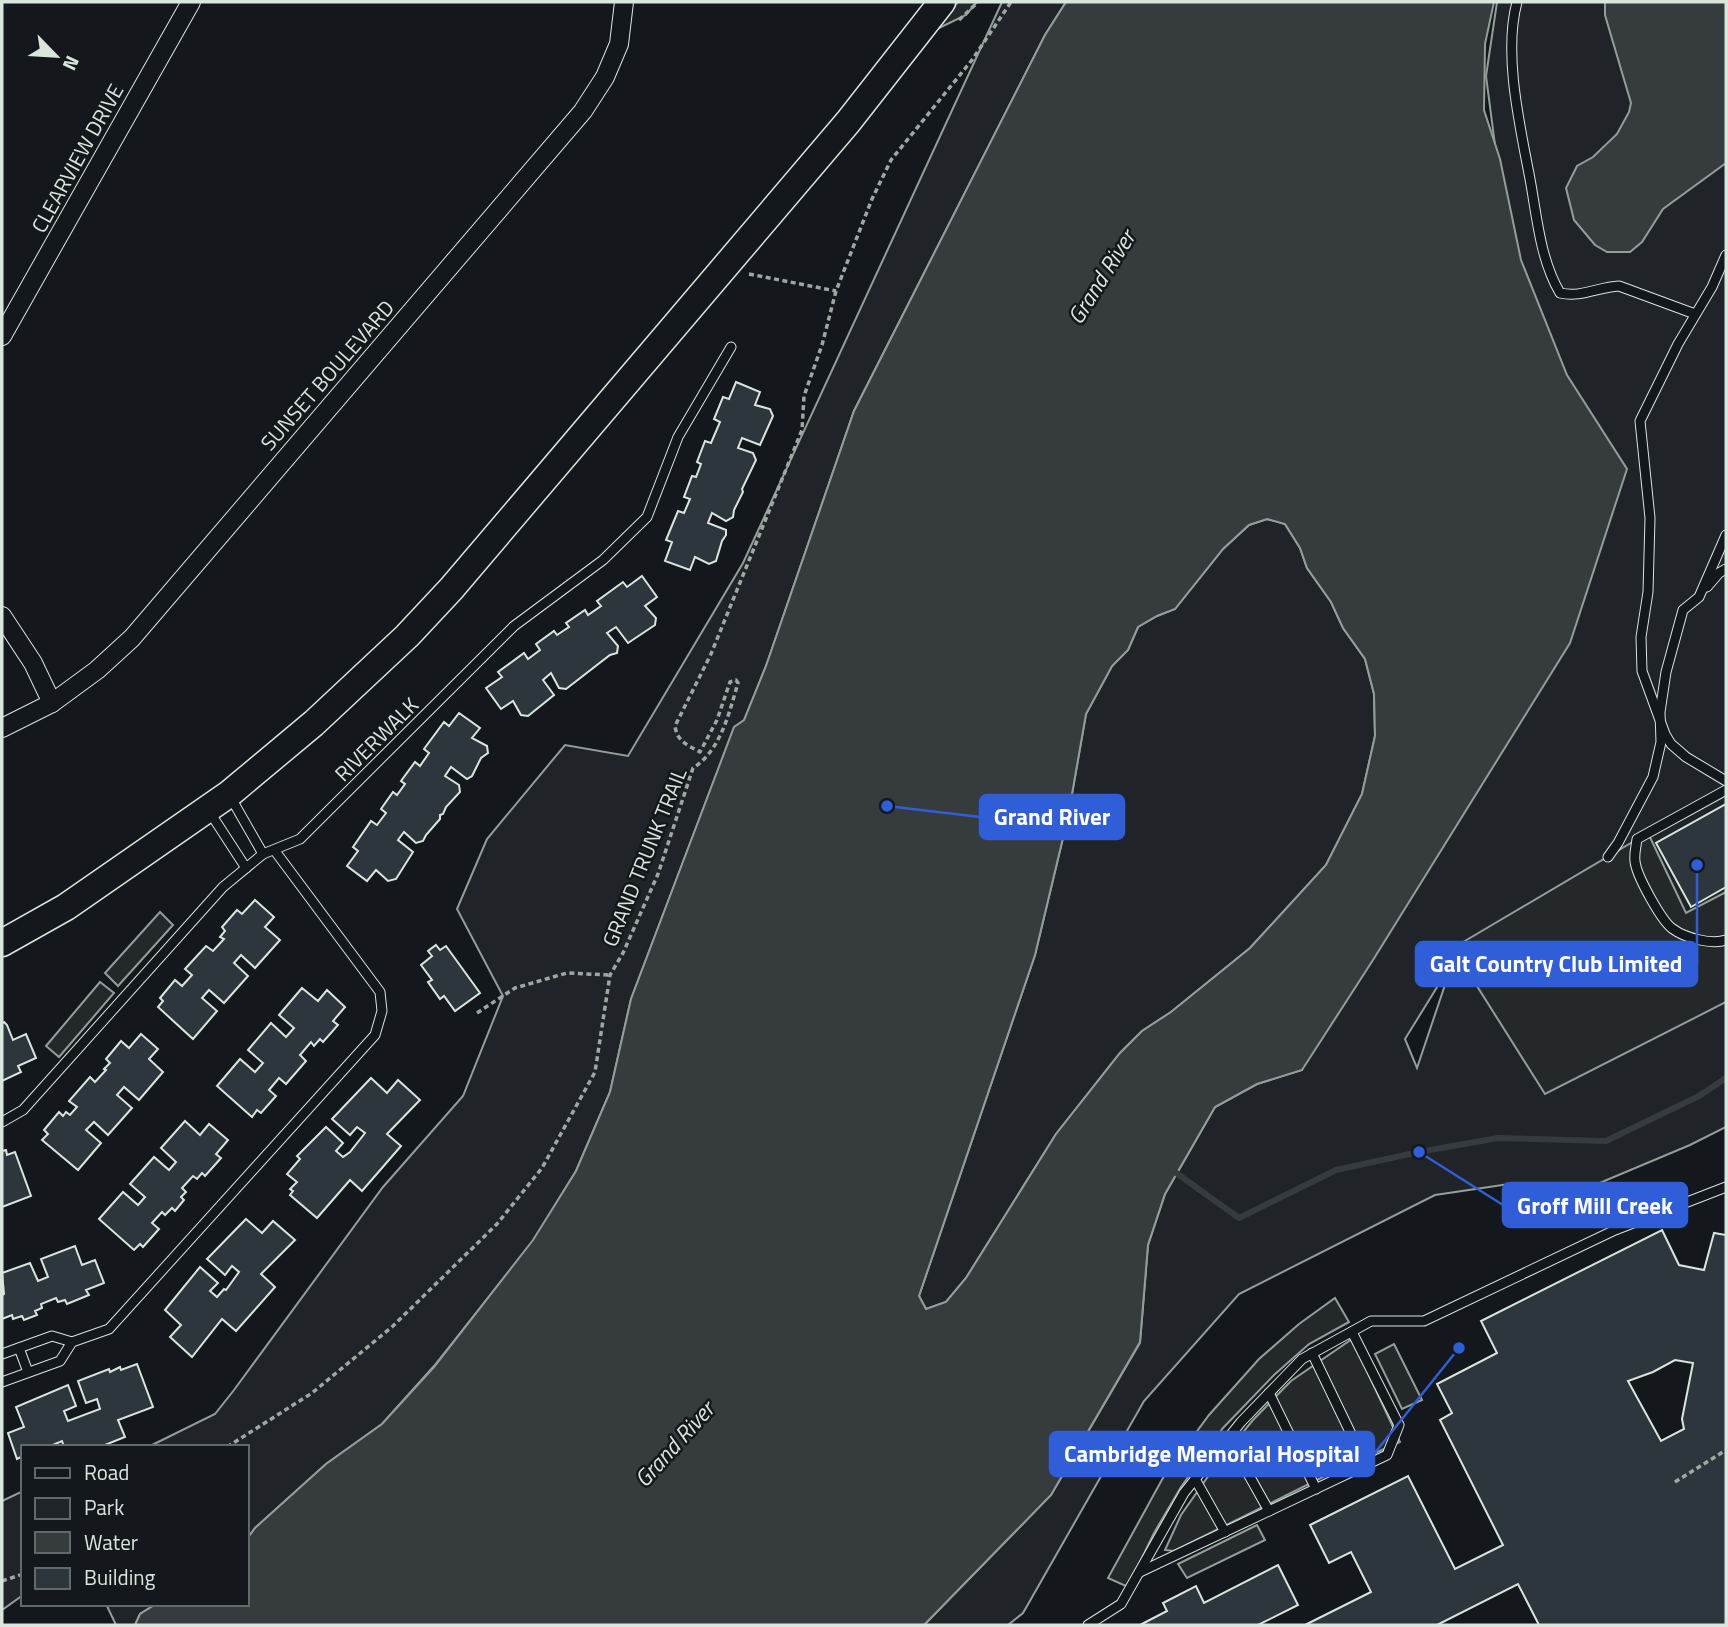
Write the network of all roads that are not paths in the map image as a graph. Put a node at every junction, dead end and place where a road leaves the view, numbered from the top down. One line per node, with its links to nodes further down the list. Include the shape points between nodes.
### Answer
1 (191, 2): 7 (street, CLEARVIEW DRIVE)
2 (624, 2): 13 (street, SUNSET BOULEVARD, via 619,44 583,111 132,638)
3 (942, 2): 18 (main road, via 848,122 451,589 314,723)
4 (1517, 2): 6 (lane, via 1511,63 1541,242 1560,293 1574,296 1619,286)
5 (1726, 255): 6 (lane)
6 (1695, 314): 14 (lane, via 1640,421 1650,518 1642,671)
7 (2, 336)
8 (731, 347): 19 (lane, RIVERWALK, via 678,437 647,517 603,560 514,626 300,839)
9 (1726, 535): 11 (lane)
10 (1726, 569): 11 (lane)
11 (1699, 597): 14 (lane, via 1684,610 1666,673)
12 (2, 616): 13 (street, via 33,663)
13 (51, 703): 15 (street, SUNSET BOULEVARD)
14 (1660, 722): 16 (lane, via 1671,744); 21 (lane, via 1661,742 1653,777)
15 (2, 728)
16 (1726, 781)
17 (1726, 790): 23 (lane, via 1637,839 1634,859 1638,877 1672,929 1718,943)
18 (219, 802): 20 (lane); 22 (lane); 24 (main road, via 66,907)
19 (275, 851): 20 (lane, RIVERWALK); 28 (lane, via 380,992 382,1012 375,1035 109,1329)
20 (263, 854): 22 (lane, RIVERWALK)
21 (1608, 857)
22 (246, 868): 25 (lane, RIVERWALK, via 223,887 23,1110)
23 (1726, 940)
24 (2, 943)
25 (2, 1122)
26 (1726, 1187): 27 (lane, via 1615,1230 1424,1321 1371,1321)
27 (1352, 1332): 30 (lane); 36 (lane, via 1399,1425 1387,1455)
28 (72, 1342): 29 (lane, via 52,1336); 32 (lane, via 60,1361)
29 (19, 1348): 31 (lane); 32 (lane)
30 (1312, 1353): 34 (lane); 36 (lane)
31 (2, 1354)
32 (28, 1372): 33 (lane)
33 (2, 1382)
34 (1269, 1393): 35 (lane); 38 (lane)
35 (1228, 1438): 37 (lane); 39 (lane)
36 (1366, 1465): 38 (lane)
37 (1195, 1479): 40 (lane); 41 (lane)
38 (1316, 1489): 39 (lane)
39 (1269, 1511): 40 (lane)
40 (1225, 1532): 41 (lane)
41 (1140, 1572): 42 (lane, via 1121,1604)
42 (1088, 1625)

